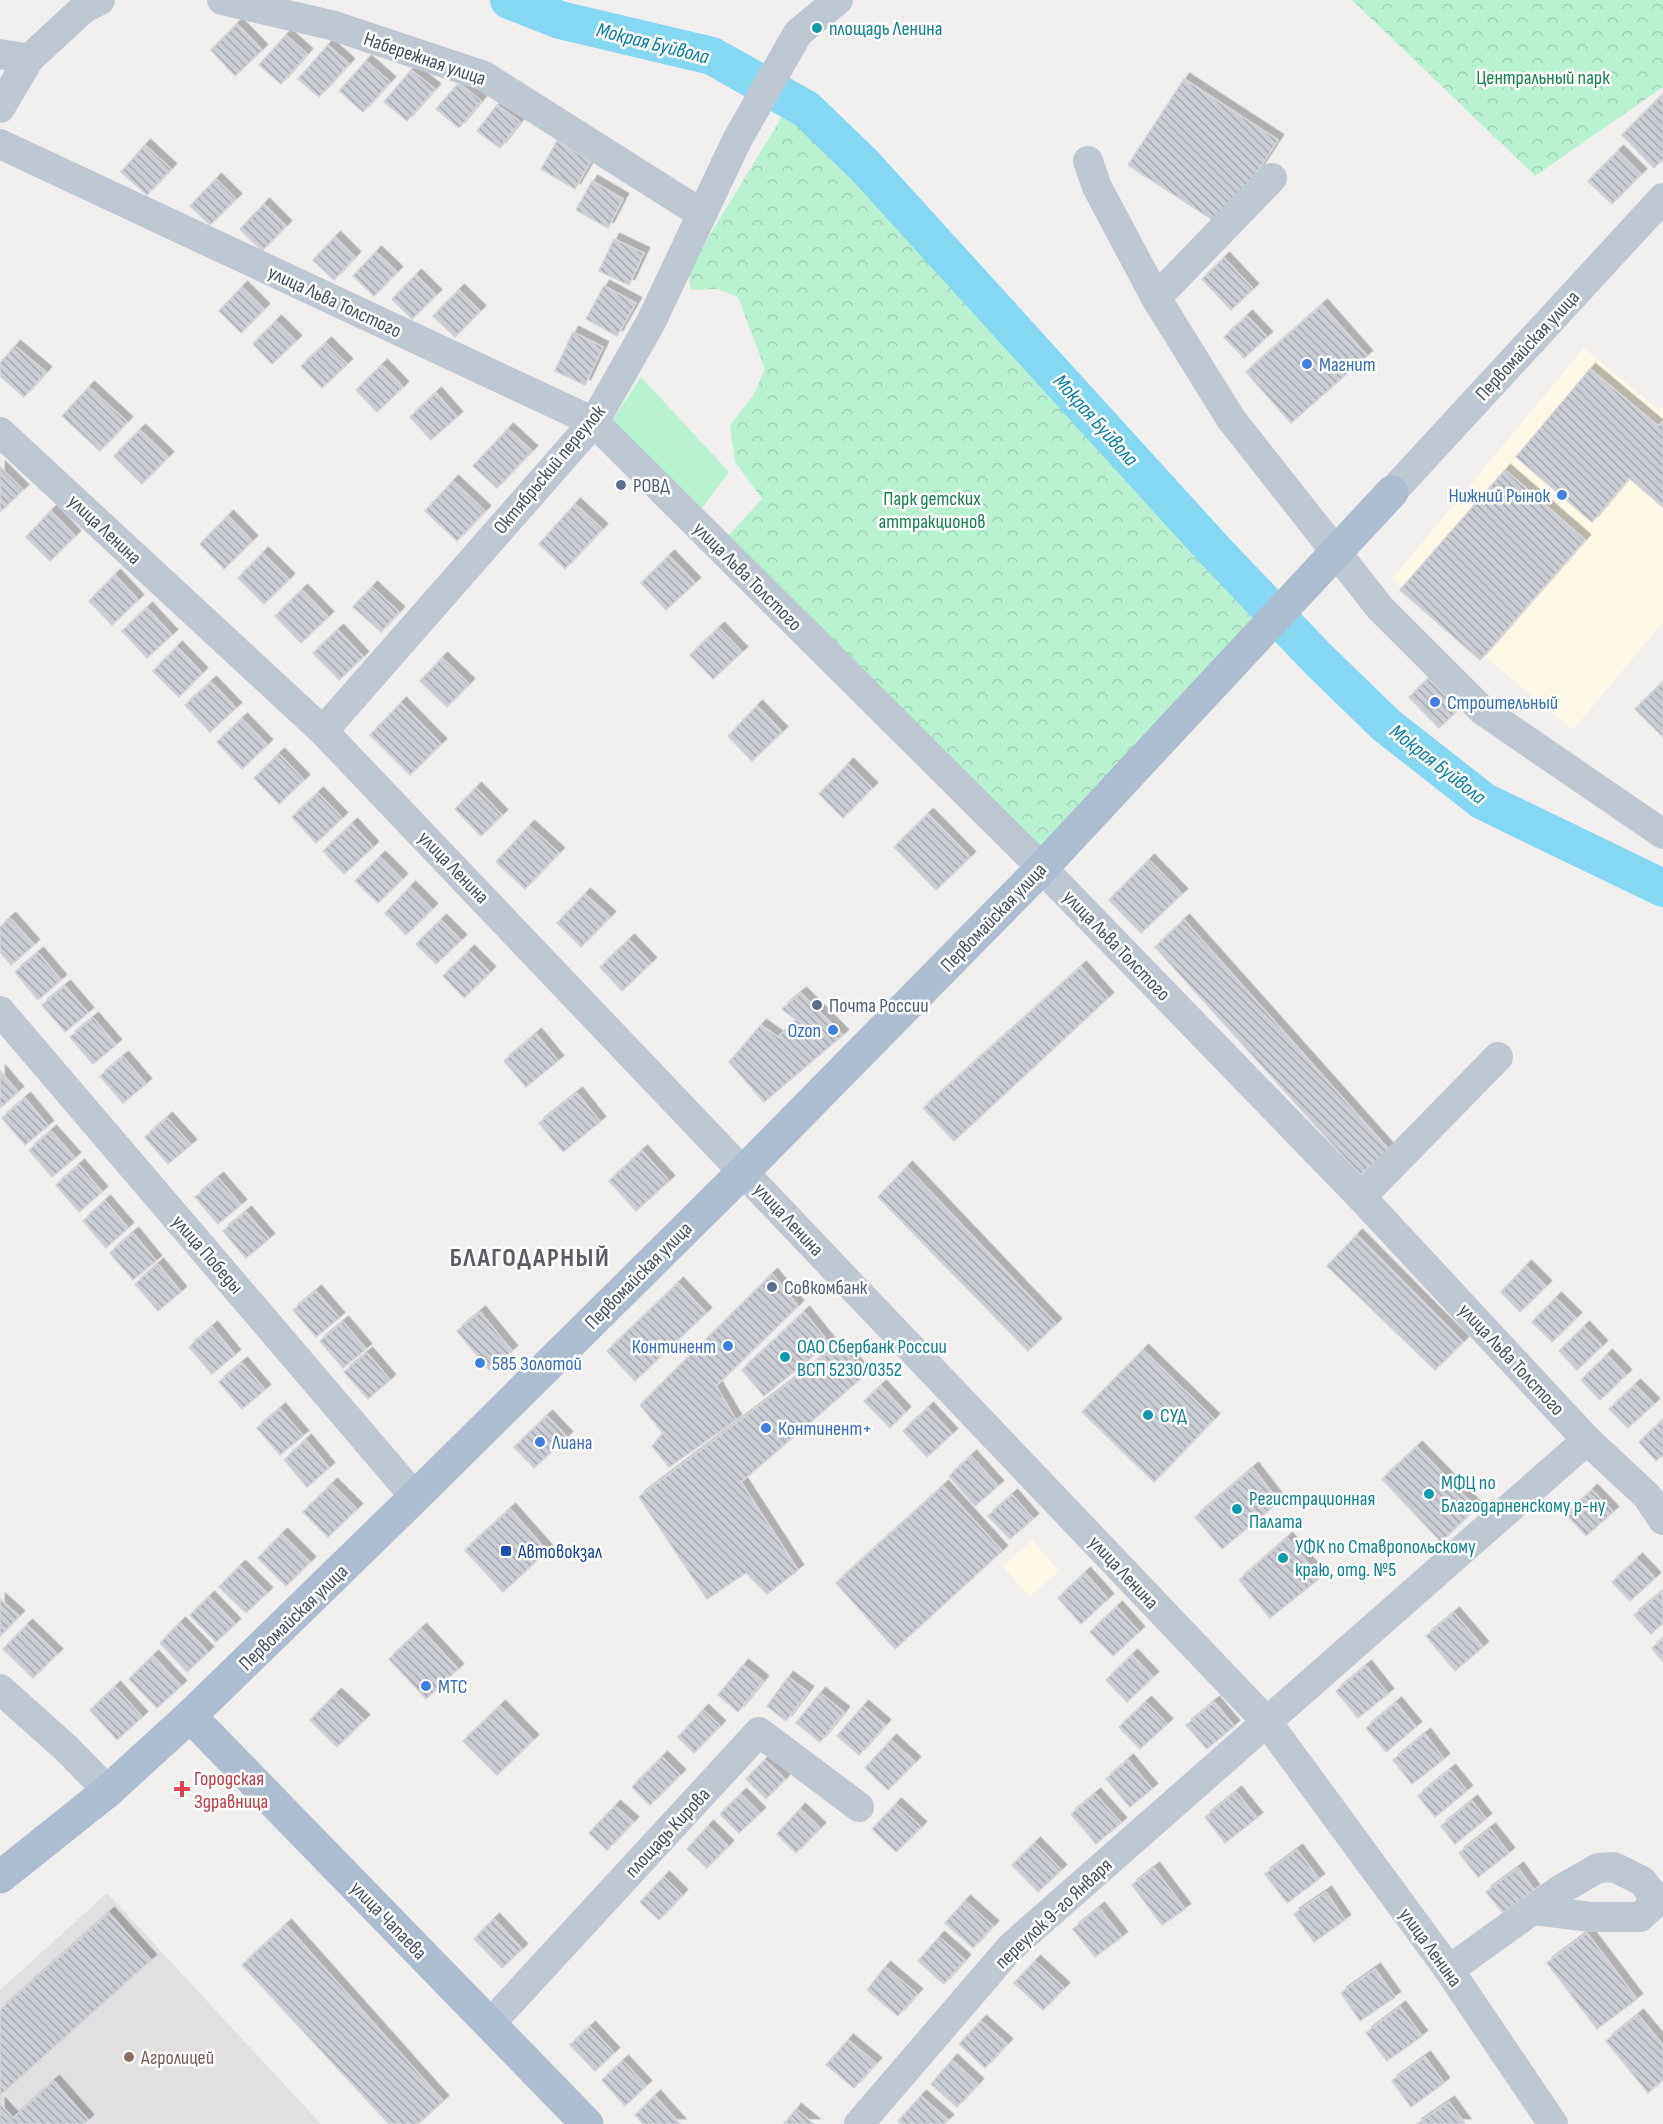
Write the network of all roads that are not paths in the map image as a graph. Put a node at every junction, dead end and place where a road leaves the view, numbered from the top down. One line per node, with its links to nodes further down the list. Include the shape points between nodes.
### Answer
1 (100, 0): 4 (street)
2 (222, 0): 10 (street, Набережная улица, via 331,25 484,76)
3 (838, 0): 10 (street, Октябрьский переулок, via 798,33 737,140)
4 (14, 56): 5 (street)
5 (0, 108)
6 (0, 144): 12 (street, улица Льва Толстого)
7 (1088, 161): 11 (street, via 1097,187)
8 (1272, 178): 11 (street)
9 (1663, 198): 14 (street, Первомайская улица)
10 (702, 214): 12 (street, Октябрьский переулок, via 651,322)
11 (1156, 298): 15 (street, via 1231,419)
12 (594, 422): 16 (street, Октябрьский переулок); 18 (street, улица Льва Толстого)
13 (0, 432): 16 (street, улица Ленина)
14 (1392, 492): 15 (main road, Первомайская улица)
15 (1336, 552): 17 (street, via 1380,608 1482,710); 18 (main road, Первомайская улица)
16 (323, 731): 21 (street, улица Ленина)
17 (1663, 834)
18 (1042, 868): 21 (main road, Первомайская улица); 22 (street, улица Льва Толстого)
19 (0, 1011): 24 (street, улица Победы)
20 (1498, 1057): 22 (street)
21 (744, 1171): 24 (main road, Первомайская улица); 28 (street, улица Ленина)
22 (1361, 1197): 23 (street, улица Льва Толстого)
23 (1587, 1440): 25 (street, улица Льва Толстого, via 1647,1496); 28 (street, переулок 9-го Января)
24 (415, 1497): 27 (main road, Первомайская улица)
25 (1663, 1520)
26 (0, 1689): 29 (street)
27 (190, 1716): 29 (main road, Первомайская улица); 34 (main road, улица Чапаева)
28 (1267, 1722): 33 (street, улица Ленина); 36 (street, переулок 9-го Января, via 1011,1947)
29 (108, 1791): 31 (main road, Первомайская улица)
30 (859, 1807): 34 (street, площадь Кирова, via 759,1732)
31 (0, 1877)
32 (1534, 1910): 33 (street)
33 (1449, 1970): 37 (street, улица Ленина)
34 (490, 2024): 35 (main road, улица Чапаева)
35 (587, 2124)
36 (859, 2124)
37 (1553, 2124)

